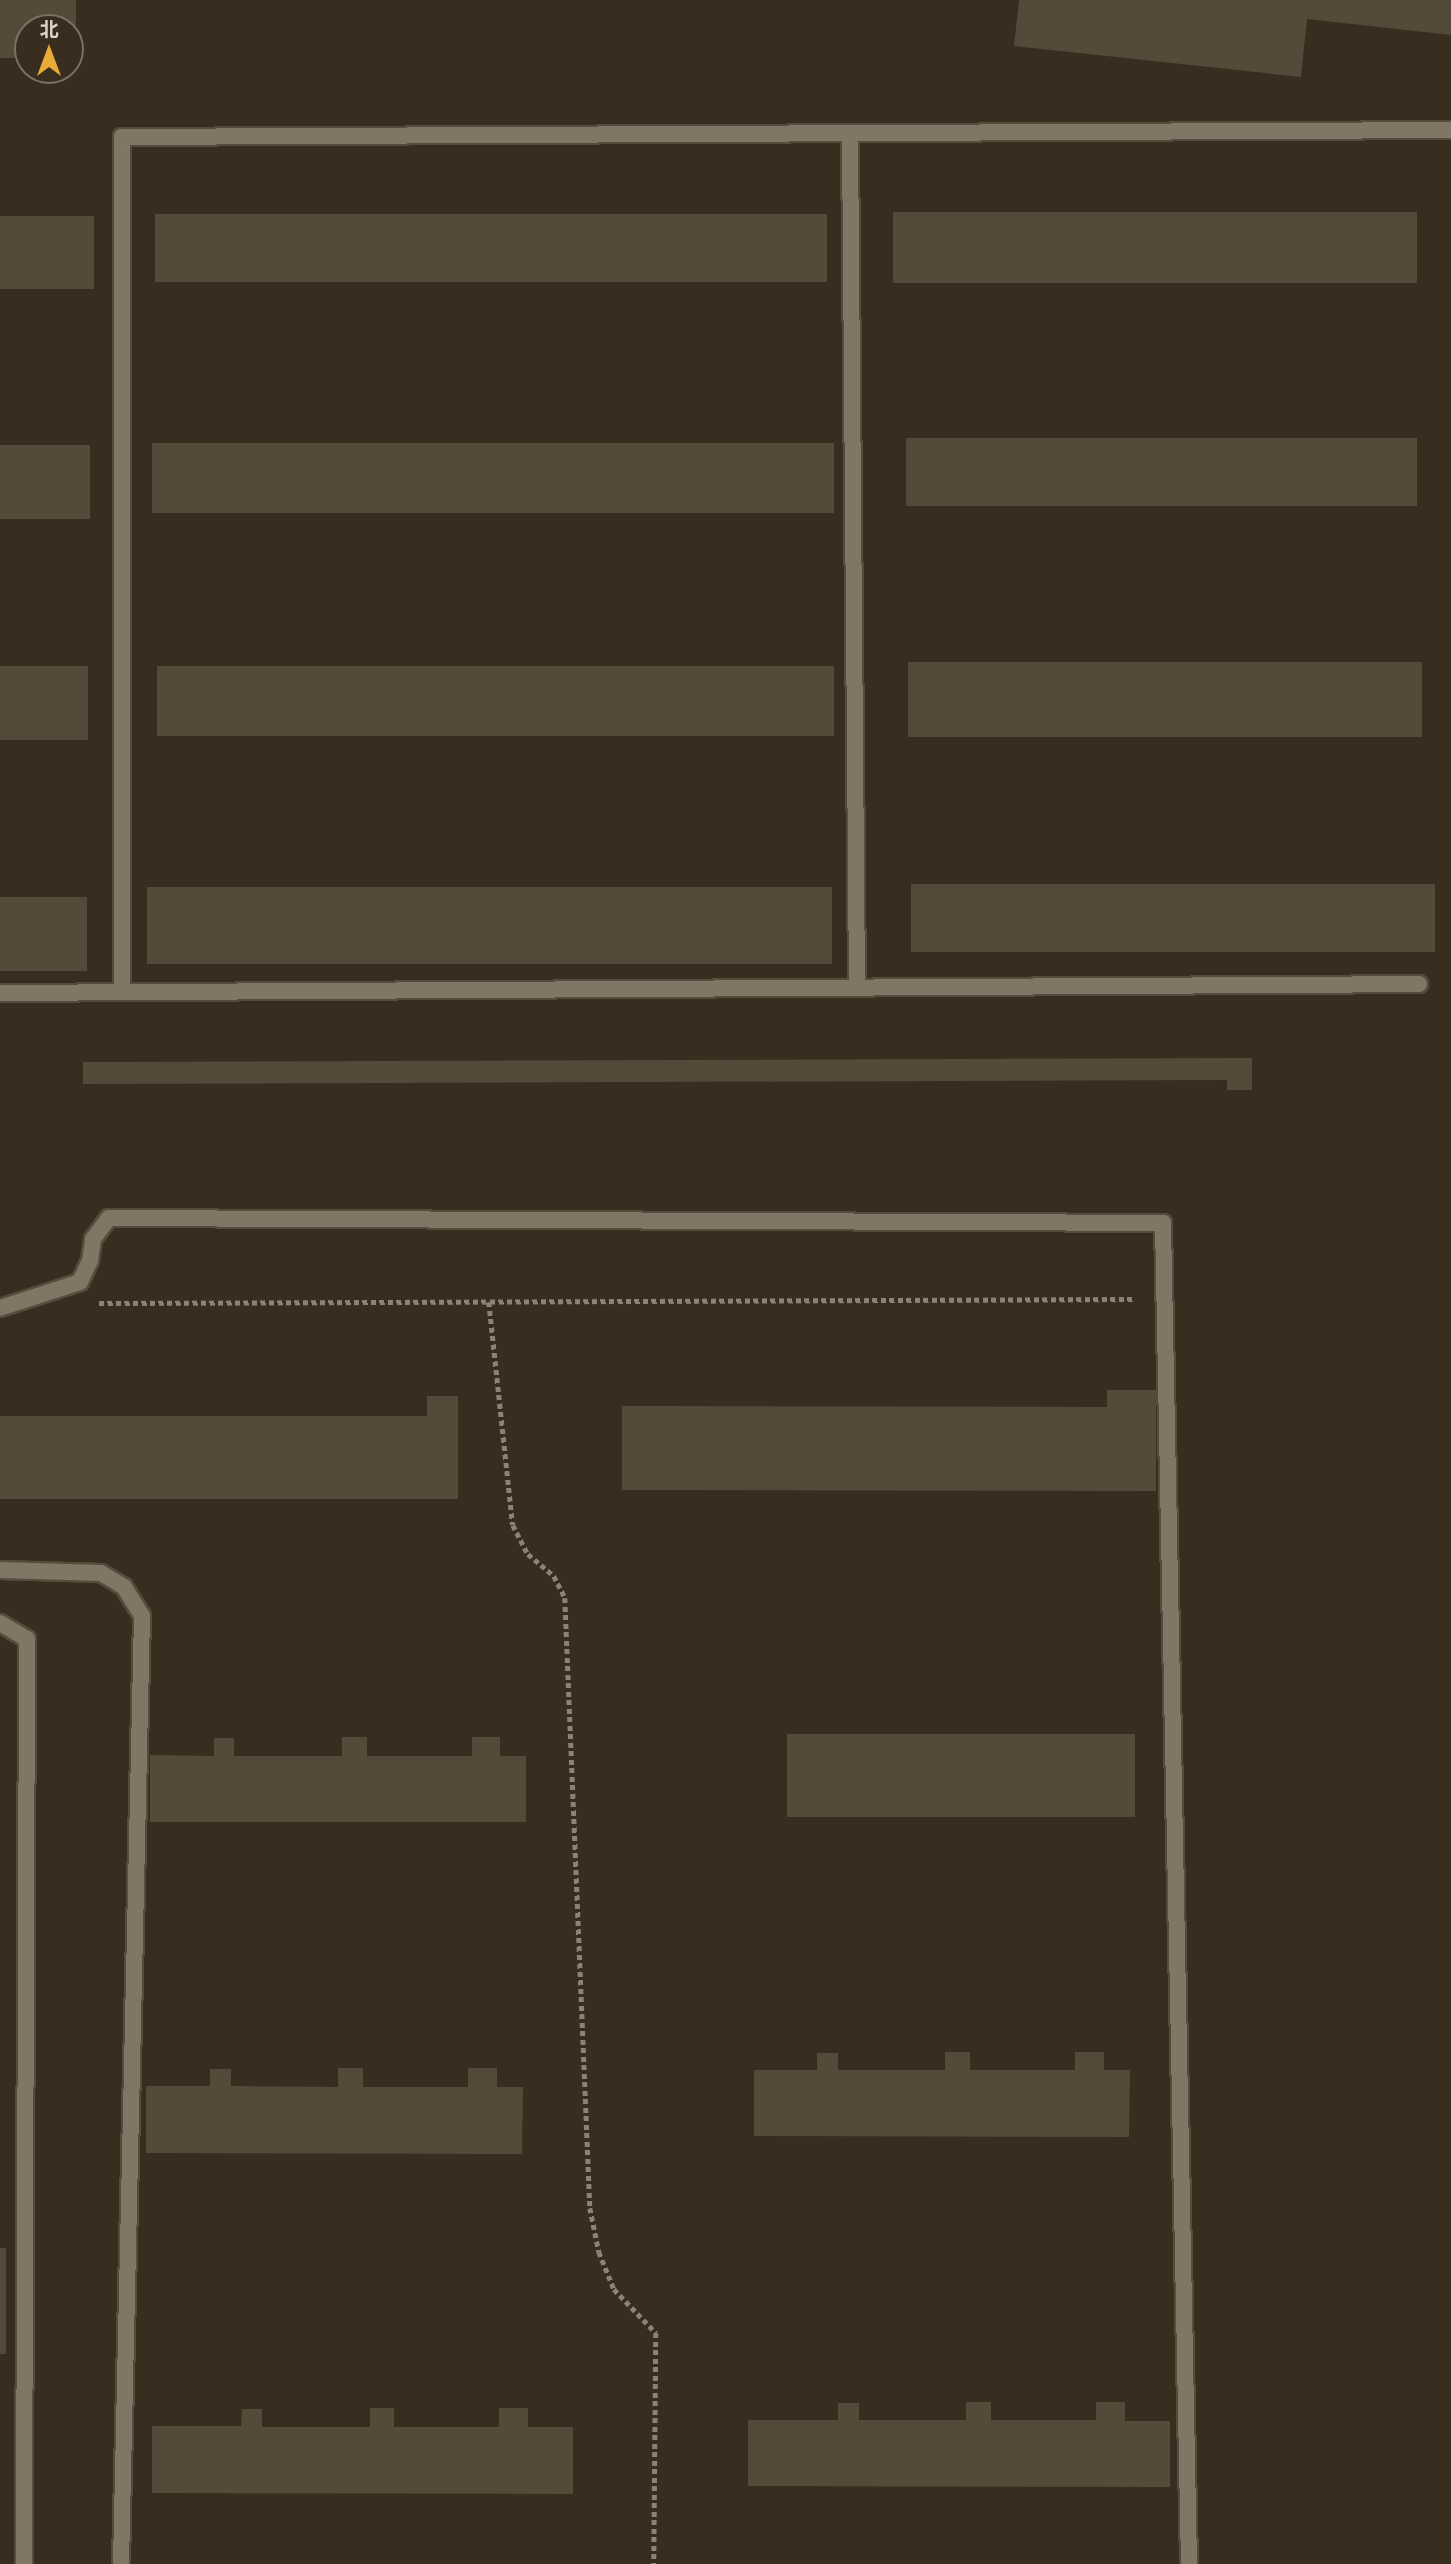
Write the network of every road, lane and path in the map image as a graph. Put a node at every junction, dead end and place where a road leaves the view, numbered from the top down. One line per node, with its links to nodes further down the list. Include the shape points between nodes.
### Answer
1 (1451, 130): 2 (lane)
2 (850, 136): 4 (lane); 5 (lane, via 122,137)
3 (1419, 984): 4 (lane)
4 (857, 988): 5 (lane)
5 (122, 992): 6 (lane)
6 (0, 993)
7 (72, 1288): 8 (lane, via 90,1261 93,1239 109,1218 1163,1223); 9 (path, via 91,1304); 10 (lane)
8 (1164, 1299): 9 (path); 16 (lane)
9 (489, 1302): 15 (path, via 513,1525 528,1554 554,1576 565,1598 590,2208 599,2252 614,2289 656,2333)
10 (0, 1308)
11 (0, 1570): 14 (lane, via 102,1573 124,1587 142,1616)
12 (0, 1623): 13 (lane, via 27,1639)
13 (24, 2564)
14 (121, 2564)
15 (654, 2564)
16 (1189, 2564)

